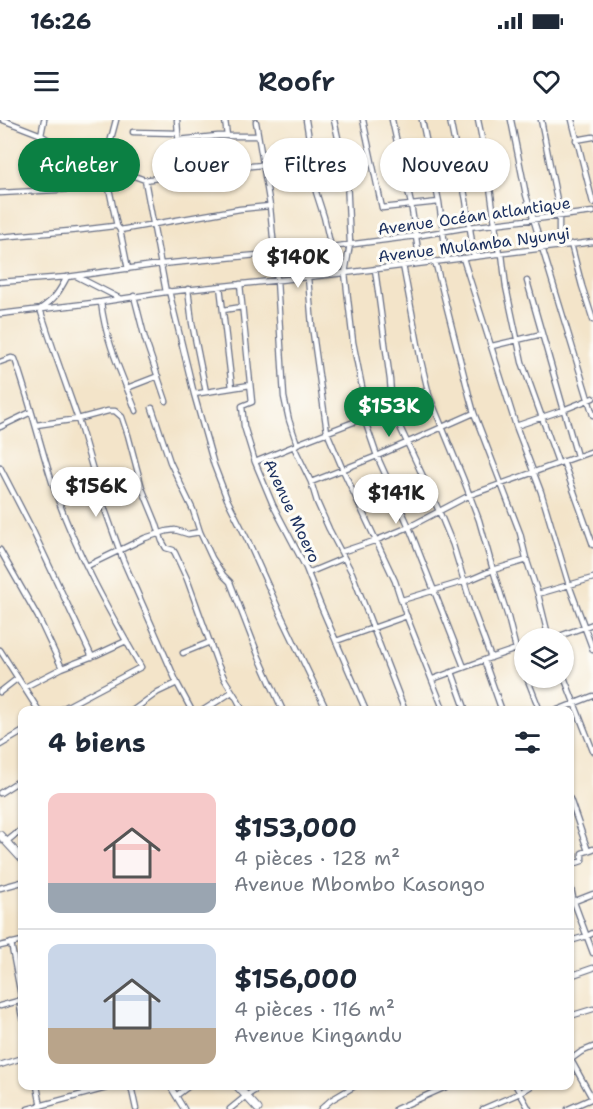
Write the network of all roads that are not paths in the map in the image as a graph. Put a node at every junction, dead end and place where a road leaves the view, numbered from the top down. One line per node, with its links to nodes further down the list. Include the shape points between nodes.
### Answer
1 (3, 120): 19 (street)
2 (44, 120): 19 (street)
3 (116, 120): 24 (street)
4 (177, 120): 18 (street)
5 (225, 120): 20 (street)
6 (306, 120): 54 (street, via 316,192)
7 (334, 120): 51 (street, via 347,174)
8 (363, 120): 37 (street, via 381,207)
9 (392, 120): 37 (street)
10 (422, 120): 36 (street)
11 (450, 120): 45 (street)
12 (478, 120): 44 (street)
13 (511, 120): 42 (street)
14 (541, 120): 41 (street)
15 (572, 120): 27 (street)
16 (256, 122): 21 (street)
17 (133, 132): 18 (street)
18 (178, 133): 25 (street)
19 (41, 135): 23 (street)
20 (227, 136): 21 (street); 26 (street)
21 (258, 136): 28 (street)
22 (593, 137): 27 (street)
23 (46, 138)
24 (111, 138)
25 (178, 138)
26 (202, 138)
27 (576, 140): 38 (street)
28 (262, 165): 29 (street); 39 (street)
29 (251, 166)
30 (140, 178): 32 (street)
31 (152, 179): 32 (street)
32 (145, 180): 43 (street)
33 (19, 192): 35 (street)
34 (110, 192): 46 (street)
35 (0, 193)
36 (439, 202): 37 (street); 47 (street)
37 (411, 204): 48 (street)
38 (593, 204)
39 (270, 206): 43 (street); 56 (street)
40 (593, 212): 41 (street, Avenue Océan atlantique)
41 (559, 217): 42 (street, Avenue Océan atlantique); 53 (street)
42 (533, 220): 44 (street, Avenue Océan atlantique); 55 (street)
43 (153, 224): 46 (street); 63 (street)
44 (495, 224): 45 (street, Avenue Océan atlantique); 57 (street)
45 (469, 227): 47 (street, Avenue Océan atlantique); 58 (street)
46 (119, 228): 49 (street); 65 (street)
47 (442, 231): 48 (street, Avenue Océan atlantique); 60 (street)
48 (416, 236): 51 (street, Avenue Océan atlantique); 62 (street)
49 (0, 237)
50 (593, 242): 52 (street, Avenue Mulamba Nyunyi)
51 (350, 244): 54 (street, Avenue Océan atlantique); 67 (street)
52 (571, 244): 53 (street, Avenue Mulamba Nyunyi); 85 (street)
53 (559, 246): 55 (street, Avenue Mulamba Nyunyi)
54 (331, 247): 56 (street, Avenue Océan atlantique)
55 (541, 249): 57 (street, Avenue Mulamba Nyunyi); 97 (street)
56 (274, 252): 63 (street, Avenue Océan atlantique); 71 (street)
57 (500, 254): 58 (street, Avenue Mulamba Nyunyi); 87 (street)
58 (474, 257): 59 (street, Avenue Mulamba Nyunyi)
59 (463, 258): 60 (street, Avenue Mulamba Nyunyi); 88 (street)
60 (447, 260): 61 (street, Avenue Mulamba Nyunyi)
61 (435, 261): 62 (street, Avenue Mulamba Nyunyi); 104 (street)
62 (420, 263): 64 (street, Avenue Mulamba Nyunyi)
63 (161, 264): 65 (street, Avenue Océan atlantique); 77 (street)
64 (403, 265): 66 (street, Avenue Mulamba Nyunyi); 94 (street)
65 (128, 269): 68 (street, Avenue Océan atlantique)
66 (375, 269): 67 (street, Avenue Mulamba Nyunyi); 99 (street)
67 (345, 273): 70 (street, Avenue Mulamba Nyunyi); 106 (street)
68 (76, 276): 69 (street, Avenue Océan atlantique); 79 (street)
69 (67, 277): 73 (street, Avenue Océan atlantique); 82 (street, via 59,293)
70 (308, 277): 71 (street, Avenue Mulamba Nyunyi); 113 (street)
71 (278, 280): 74 (street, Avenue Mulamba Nyunyi); 115 (street, via 284,397)
72 (527, 281): 86 (street)
73 (0, 282)
74 (240, 284): 75 (street, Avenue Mulamba Nyunyi); 81 (street, Avenue Moero)
75 (220, 286): 76 (street, Avenue Mulamba Nyunyi); 83 (street)
76 (188, 289): 77 (street, Avenue Mulamba Nyunyi); 95 (street)
77 (167, 292): 78 (street, Avenue Mulamba Nyunyi); 96 (street)
78 (134, 296): 79 (street, Avenue Mulamba Nyunyi); 90 (street)
79 (120, 298): 80 (street, Avenue Mulamba Nyunyi)
80 (101, 302): 82 (street, Avenue Mulamba Nyunyi); 92 (street, via 112,351)
81 (242, 307): 83 (street); 91 (street, Avenue Moero)
82 (40, 309): 84 (street, Avenue Mulamba Nyunyi); 108 (street)
83 (223, 309): 93 (street)
84 (0, 314)
85 (593, 320)
86 (542, 334): 87 (street); 101 (street)
87 (518, 340): 88 (street); 107 (street)
88 (492, 346): 110 (street)
89 (0, 360): 103 (street, via 15,359)
90 (158, 376): 92 (street); 98 (street)
91 (250, 385): 93 (street); 119 (street, Avenue Moero, via 252,403 242,406)
92 (127, 387): 102 (street)
93 (232, 388): 95 (street)
94 (428, 390): 99 (street); 112 (street)
95 (206, 392): 96 (street)
96 (194, 394): 184 (street, via 227,499)
97 (590, 399): 101 (street); 105 (street)
98 (166, 401)
99 (392, 405): 106 (street); 114 (street)
100 (152, 408): 129 (street)
101 (563, 410): 107 (street); 118 (street)
102 (136, 411)
103 (31, 412): 109 (street); 111 (street)
104 (474, 413): 112 (street); 125 (street)
105 (593, 415)
106 (367, 417): 113 (street); 117 (street)
107 (542, 417): 110 (street); 120 (street)
108 (78, 418): 109 (street); 130 (street, via 112,411 122,417); 134 (street)
109 (36, 425): 138 (street, via 52,482)
110 (516, 426): 123 (street)
111 (0, 427)
112 (442, 427): 114 (street); 126 (street)
113 (327, 432): 115 (street); 122 (street)
114 (407, 442): 117 (street); 127 (street)
115 (295, 445): 119 (street); 124 (street)
116 (593, 451): 118 (street)
117 (377, 456): 122 (street); 128 (street)
118 (577, 456): 120 (street)
119 (255, 462): 140 (street, Avenue Moero)
120 (561, 462): 123 (street); 132 (street)
121 (0, 467): 161 (street)
122 (343, 470): 124 (street); 131 (street)
123 (533, 472): 125 (street); 143 (street)
124 (311, 482): 135 (street)
125 (502, 483): 126 (street); 137 (street)
126 (470, 495): 127 (street); 139 (street)
127 (439, 511): 128 (street); 142 (street)
128 (409, 527): 131 (street); 144 (street)
129 (200, 532): 130 (street); 183 (street, via 212,558 230,582)
130 (159, 533): 134 (street); 156 (street, via 163,545 175,553)
131 (377, 540): 135 (street); 146 (street)
132 (593, 545)
133 (0, 550): 165 (street)
134 (120, 550): 138 (street); 169 (street)
135 (341, 552): 136 (street)
136 (344, 558): 140 (street); 150 (street)
137 (527, 560): 139 (street); 145 (street)
138 (87, 566): 153 (street)
139 (493, 570): 142 (street); 155 (street)
140 (308, 573): 154 (street, Avenue Moero)
141 (593, 578): 143 (street)
142 (464, 581): 144 (street); 162 (street)
143 (569, 585): 145 (street); 149 (street)
144 (434, 591): 146 (street); 164 (street)
145 (538, 594): 151 (street)
146 (402, 600): 147 (street)
147 (407, 616): 150 (street); 168 (street)
148 (593, 624): 149 (street)
149 (584, 627): 152 (street); 158 (street)
150 (373, 628): 154 (street); 186 (street)
151 (547, 628)
152 (574, 631)
153 (126, 641): 161 (street); 178 (street, via 141,668)
154 (336, 641): 185 (street, Avenue Moero)
155 (514, 641)
156 (210, 642): 160 (street); 174 (street)
157 (514, 650): 162 (street)
158 (593, 650)
159 (0, 651): 167 (street)
160 (183, 653)
161 (92, 657): 165 (street)
162 (491, 658): 163 (street)
163 (484, 660): 164 (street); 189 (street)
164 (464, 667): 166 (street)
165 (62, 668): 170 (street)
166 (452, 672): 168 (street); 188 (street)
167 (18, 678): 170 (street); 173 (street)
168 (433, 679): 187 (street)
169 (177, 683): 179 (street); 180 (street)
170 (25, 687): 177 (street)
171 (531, 688): 190 (street)
172 (568, 688): 176 (street)
173 (0, 692)
174 (232, 692): 181 (street); 182 (street)
175 (593, 696): 176 (street)
176 (574, 703): 191 (street); 194 (street)
177 (36, 706)
178 (68, 706)
179 (139, 706)
180 (189, 706)
181 (210, 706)
182 (240, 706)
183 (282, 706)
184 (325, 706)
185 (364, 706)
186 (403, 706)
187 (442, 706)
188 (464, 706)
189 (500, 706)
190 (538, 706)
191 (567, 706)
192 (18, 734): 193 (street)
193 (0, 745)
194 (593, 751)
195 (18, 782): 196 (street)
196 (0, 793)
197 (574, 809): 201 (street)
198 (18, 832): 200 (street)
199 (0, 836): 200 (street)
200 (6, 842): 202 (street)
201 (591, 850): 203 (street, via 582,853 583,861)
202 (18, 856)
203 (574, 864)
204 (18, 883): 205 (street)
205 (0, 888)
206 (593, 894): 207 (street)
207 (574, 902)
208 (574, 907): 210 (street)
209 (593, 933): 210 (street)
210 (587, 936): 211 (street); 215 (street)
211 (574, 940)
212 (18, 942): 213 (street)
213 (11, 943): 214 (street); 218 (street)
214 (0, 946)
215 (593, 953)
216 (593, 968): 217 (street)
217 (574, 975)
218 (18, 980)
219 (18, 1002): 220 (street)
220 (0, 1006)
221 (593, 1009): 222 (street)
222 (574, 1015)
223 (593, 1047): 224 (street)
224 (574, 1057)
225 (18, 1059): 226 (street)
226 (0, 1065)
227 (574, 1067): 242 (street)
228 (38, 1090): 243 (street)
229 (99, 1090): 243 (street)
230 (132, 1090): 246 (street)
231 (173, 1090): 240 (street)
232 (183, 1090): 240 (street)
233 (241, 1090): 241 (street)
234 (256, 1090): 241 (street)
235 (349, 1090): 249 (street)
236 (439, 1090): 250 (street)
237 (518, 1090): 239 (street)
238 (525, 1090): 239 (street)
239 (520, 1093): 251 (street); 252 (street)
240 (176, 1095): 244 (street)
241 (246, 1096): 247 (street); 248 (street)
242 (593, 1098): 253 (street)
243 (41, 1106): 245 (street)
244 (182, 1108)
245 (28, 1109)
246 (136, 1109)
247 (230, 1109)
248 (258, 1109)
249 (321, 1109)
250 (396, 1109)
251 (483, 1109)
252 (529, 1109)
253 (568, 1109)

